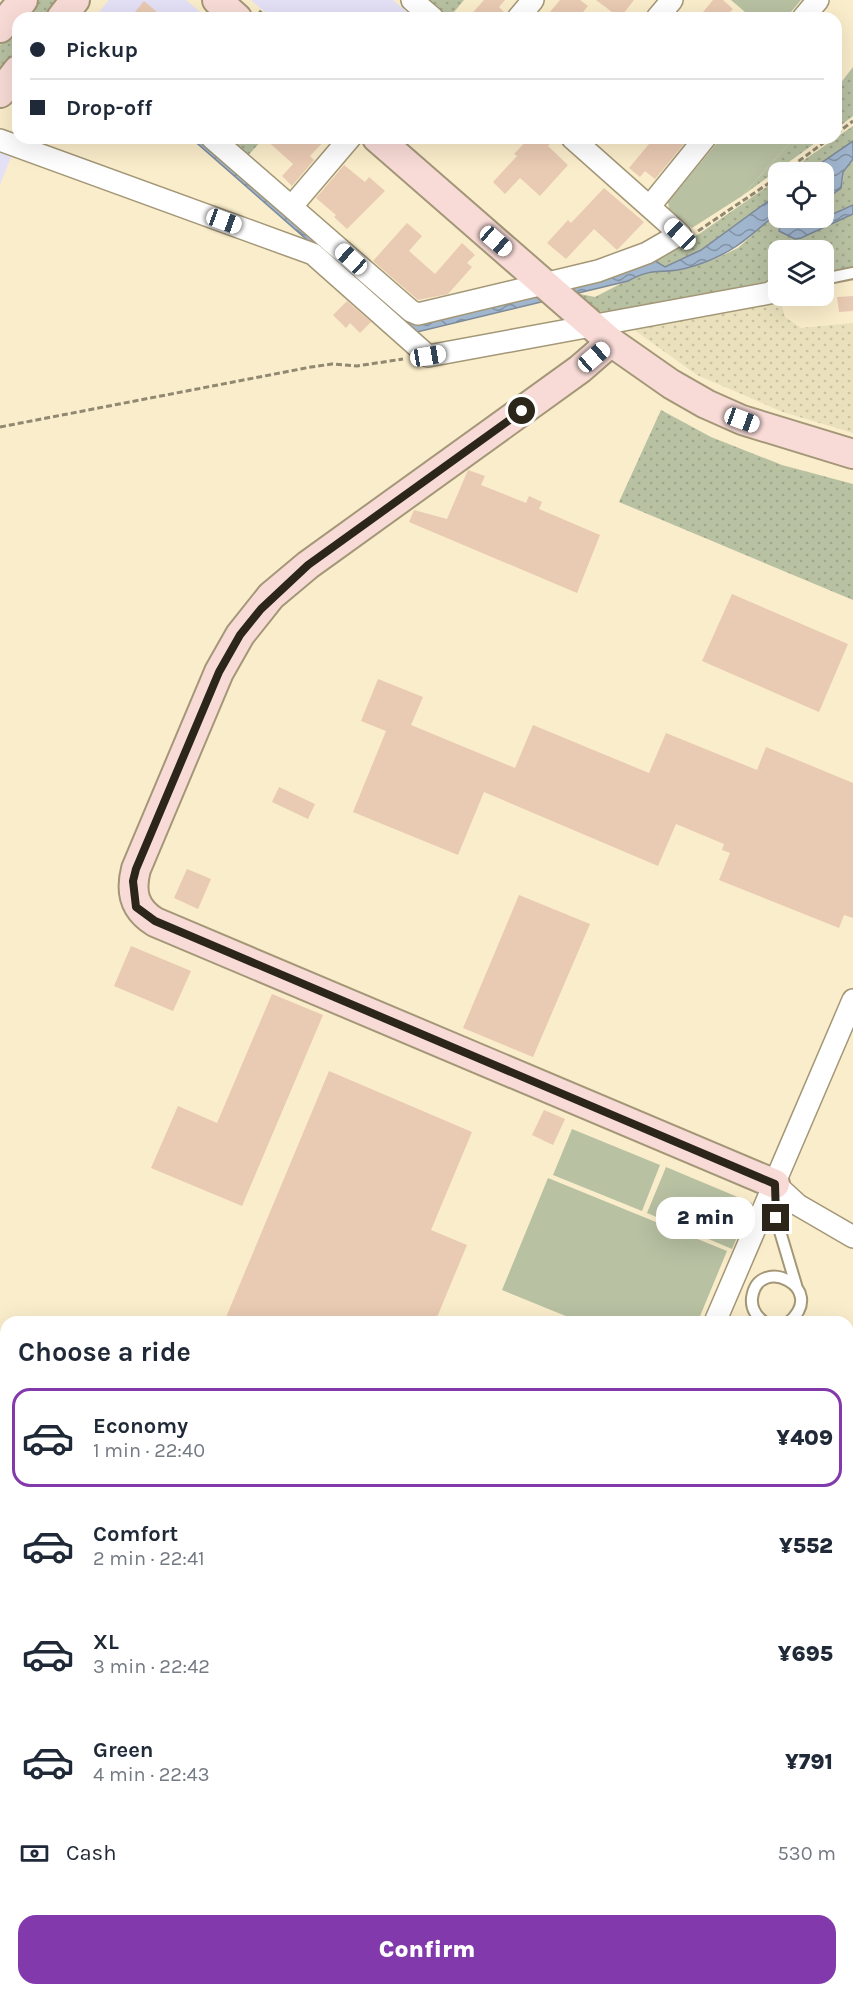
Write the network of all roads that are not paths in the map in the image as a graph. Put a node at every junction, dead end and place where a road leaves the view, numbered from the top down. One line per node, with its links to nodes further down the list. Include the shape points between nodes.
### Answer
1 (23, 0): 7 (street)
2 (217, 0): 8 (street)
3 (412, 0): 9 (street)
4 (533, 0): 10 (street)
5 (672, 0): 11 (street)
6 (818, 0): 12 (street)
7 (13, 12)
8 (230, 12)
9 (426, 12)
10 (523, 12)
11 (662, 12)
12 (808, 12)
13 (12, 13): 14 (street)
14 (0, 28)
15 (12, 78): 16 (street)
16 (0, 93)
17 (0, 140): 29 (street, via 313,254 428,356)
18 (219, 144): 23 (street)
19 (345, 144): 23 (street)
20 (384, 144): 27 (street)
21 (579, 144): 24 (street)
22 (700, 144): 24 (street)
23 (292, 206): 27 (street, via 418,314)
24 (650, 206): 27 (street, via 680,234 621,264)
25 (853, 273): 26 (lane)
26 (834, 277)
27 (546, 285): 29 (street)
28 (768, 293): 29 (street)
29 (602, 334): 30 (street, via 706,404 778,433); 32 (street, via 580,369 308,565 271,597 240,635 219,672 136,869 133,893 136,907 155,921)
30 (853, 454)
31 (853, 1000): 32 (street)
32 (775, 1184): 33 (street, via 798,1204); 34 (lane, via 776,1218); 36 (street)
33 (853, 1237)
34 (797, 1288): 35 (lane); 37 (lane, via 784,1278 761,1281 752,1295)
35 (799, 1309): 38 (lane); 39 (lane)
36 (719, 1316)
37 (759, 1316)
38 (794, 1316)
39 (797, 1316)

